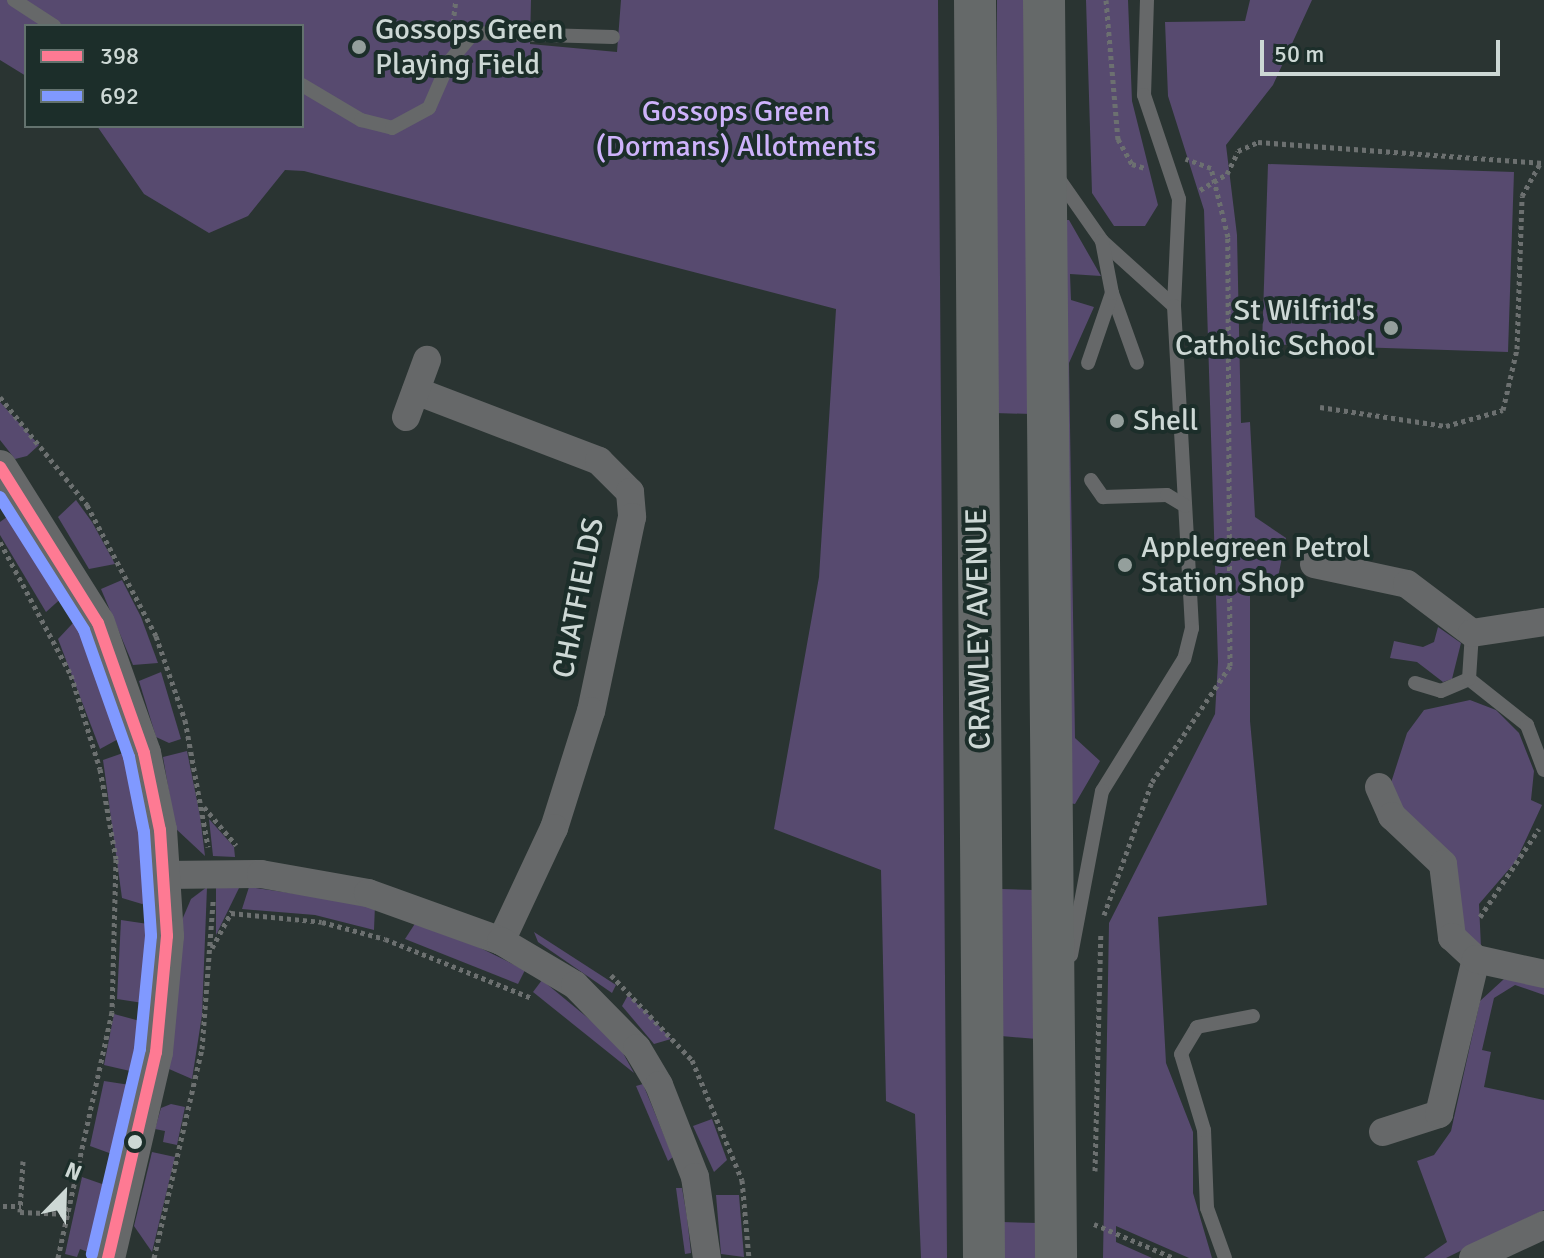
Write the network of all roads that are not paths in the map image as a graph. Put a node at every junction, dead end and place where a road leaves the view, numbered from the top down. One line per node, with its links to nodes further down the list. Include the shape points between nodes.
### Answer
1 (14, 0): 5 (lane)
2 (975, 0): 37 (main road, CRAWLEY AVENUE)
3 (1044, 0): 8 (main road)
4 (1147, 0): 11 (lane, via 1144,95 1179,199)
5 (51, 24)
6 (613, 37): 7 (lane, via 473,33 449,62 429,108 392,128 361,120)
7 (304, 86)
8 (1043, 155): 9 (lane); 32 (main road)
9 (1102, 241): 10 (lane); 11 (lane)
10 (1112, 293): 13 (lane); 14 (lane)
11 (1174, 306): 19 (lane)
12 (427, 360): 28 (street, CHATFIELDS, via 411,404 599,461 630,492 632,517 591,711 554,828)
13 (1088, 363)
14 (1137, 363)
15 (0, 467): 27 (street, via 98,623 144,753)
16 (1140, 479): 18 (lane)
17 (1091, 480): 18 (lane, via 1103,497)
18 (1154, 496): 19 (lane)
19 (1185, 506): 32 (lane, via 1190,642 1102,791)
20 (1314, 564): 22 (street, via 1407,584)
21 (1544, 622): 22 (street)
22 (1472, 633): 23 (lane)
23 (1469, 679): 24 (lane, via 1441,691); 25 (lane, via 1527,725)
24 (1415, 683)
25 (1544, 770)
26 (1379, 787): 29 (street, via 1392,816 1443,864 1452,937)
27 (164, 875): 28 (street, via 318,881 415,906); 35 (street, via 167,936 156,1052)
28 (501, 941): 36 (street, via 575,985 637,1048 680,1128)
29 (1482, 960): 30 (street); 33 (street, via 1439,1114)
30 (1544, 974)
31 (1253, 1016): 39 (lane, via 1197,1027 1181,1054 1204,1130 1207,1208)
32 (1056, 1055): 38 (main road)
33 (1383, 1132)
34 (1544, 1225): 40 (street)
35 (108, 1258)
36 (707, 1258)
37 (984, 1258)
38 (1056, 1258)
39 (1225, 1258)
40 (1473, 1258)

